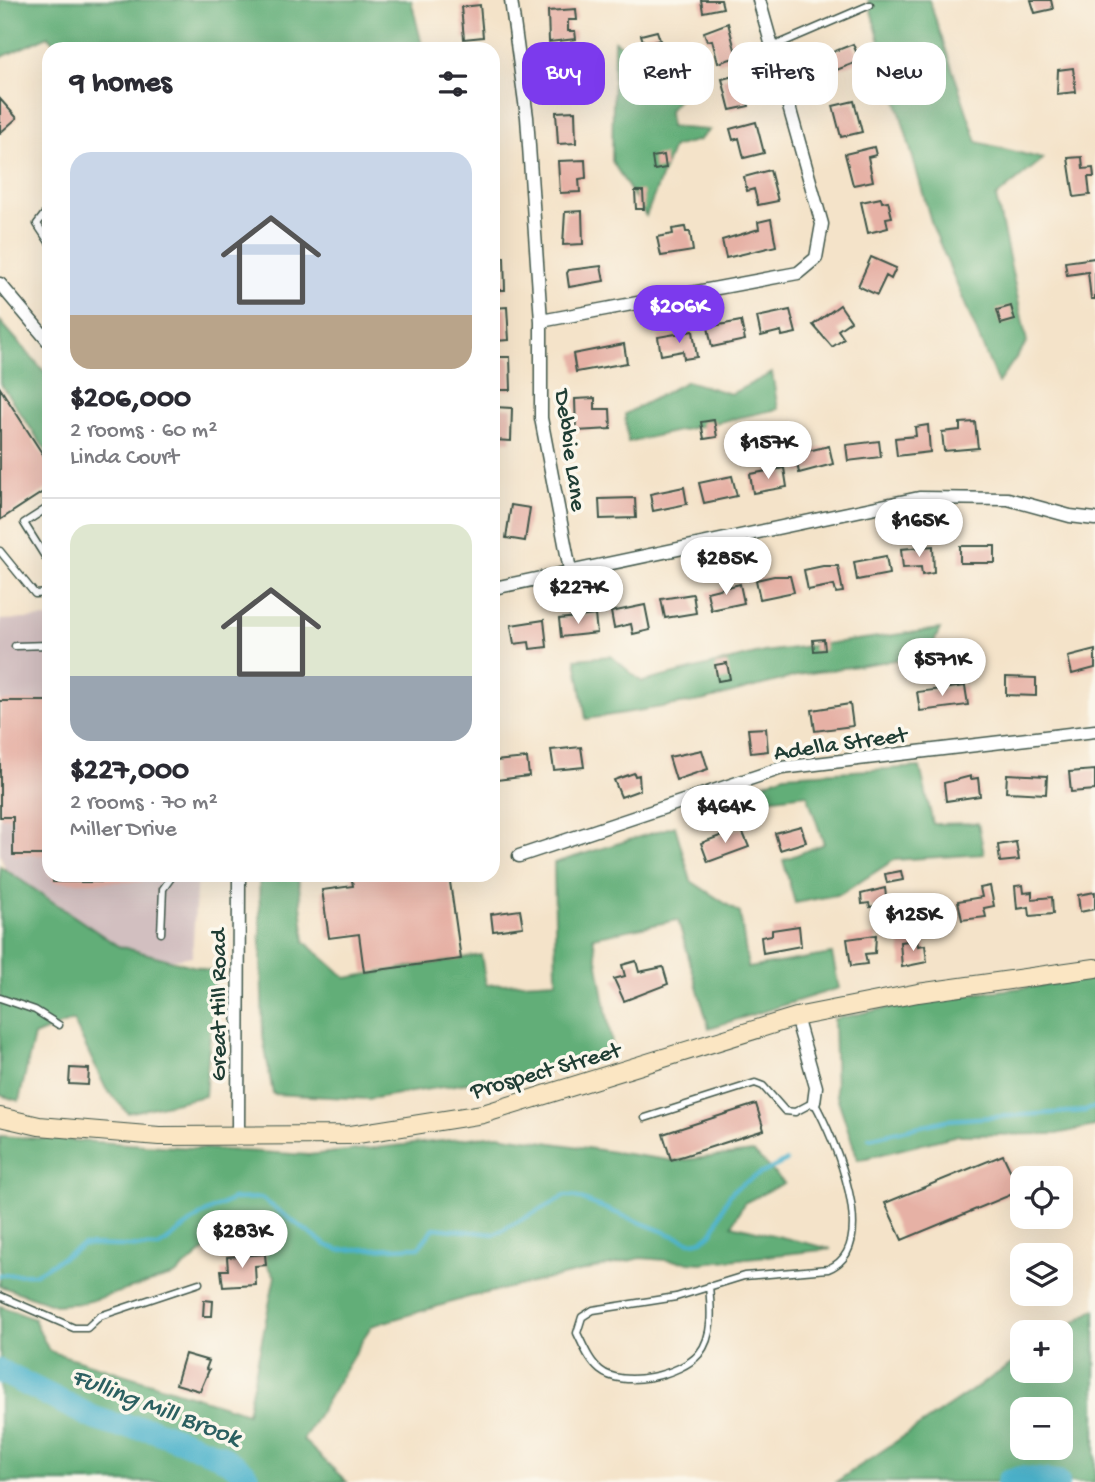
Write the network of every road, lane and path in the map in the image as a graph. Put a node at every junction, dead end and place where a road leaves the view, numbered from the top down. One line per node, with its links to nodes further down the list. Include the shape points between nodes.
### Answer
1 (511, 0): 8 (street, Debbie Lane, via 527,117)
2 (759, 0): 4 (street)
3 (870, 5): 5 (lane)
4 (771, 42)
5 (784, 42)
6 (788, 105): 8 (street, via 822,223 816,258 798,273)
7 (0, 284): 9 (street)
8 (541, 321): 14 (street, Debbie Lane, via 541,418)
9 (42, 334)
10 (42, 511): 13 (lane, via 24,523)
11 (1095, 519): 14 (street, via 1009,499 919,498)
12 (0, 551): 16 (lane, via 35,594)
13 (42, 552)
14 (570, 570): 15 (street)
15 (500, 586)
16 (42, 594)
17 (42, 645): 18 (lane)
18 (15, 646)
19 (1095, 731): 20 (street, Adella Street, via 782,768)
20 (519, 856)
21 (168, 882): 23 (lane, via 163,889)
22 (239, 882): 31 (street, Great Hill Road)
23 (161, 933)
24 (1095, 968): 26 (main road, Prospect Street, via 918,993)
25 (0, 998): 27 (lane, via 35,1010)
26 (796, 1017): 28 (street, via 816,1087); 31 (main road, Prospect Street, via 483,1114 351,1135)
27 (59, 1025)
28 (814, 1102): 30 (lane, via 795,1112 785,1111 755,1083); 33 (lane, via 828,1127 855,1217 847,1256 828,1269 744,1276)
29 (0, 1117): 31 (main road, Prospect Street, via 39,1126 159,1136)
30 (645, 1118)
31 (238, 1135)
32 (199, 1283): 34 (lane, via 100,1316 87,1328 74,1328)
33 (709, 1286): 33 (lane, via 676,1297 593,1310 582,1317 577,1333 599,1369 612,1377 661,1376 699,1355 708,1336)
34 (0, 1296)

